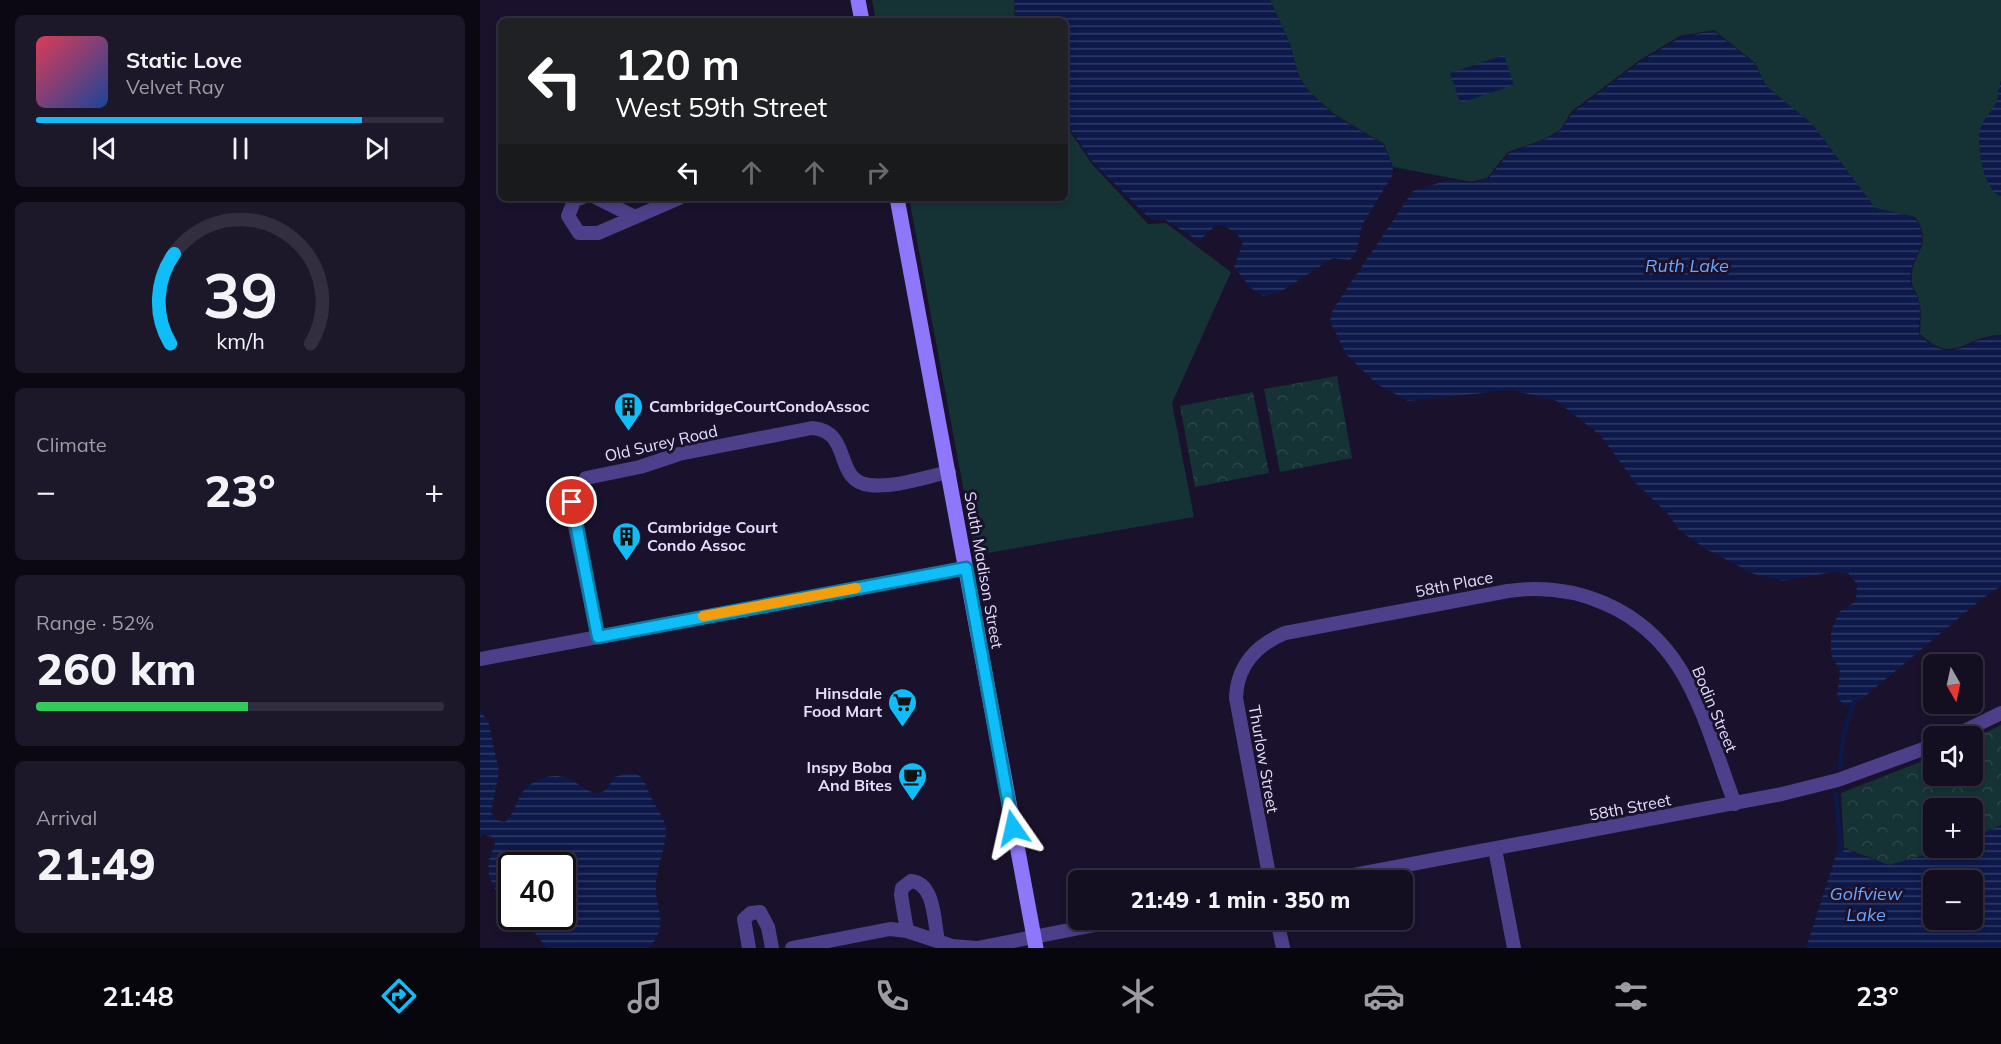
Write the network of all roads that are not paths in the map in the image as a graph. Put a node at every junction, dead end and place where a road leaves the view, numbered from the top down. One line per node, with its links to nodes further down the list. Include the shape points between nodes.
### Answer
1 (858, 0): 2 (street)
2 (861, 18)
3 (574, 201): 7 (street, via 568,216 579,233 598,233)
4 (603, 201): 7 (street)
5 (672, 201): 7 (street)
6 (898, 201): 8 (street, South Madison Street)
7 (635, 217)
8 (949, 472): 9 (street, South Madison Street); 12 (street, Old Surey Road, via 868,485 851,475 832,433 812,428 679,454 586,478 574,493 572,512)
9 (966, 568): 12 (street); 25 (street, South Madison Street)
10 (1555, 589): 11 (street, 58th Place, via 1508,591); 17 (street, Bodin Street, via 1594,598 1634,618 1665,648 1687,682)
11 (1359, 619): 19 (street, Thurlow Street, via 1272,638 1247,659 1239,681 1236,698)
12 (598, 637): 13 (street)
13 (480, 658)
14 (2001, 713): 15 (street)
15 (1974, 726)
16 (1923, 749): 17 (street, 58th Street, via 1838,780)
17 (1735, 804): 18 (street, 58th Street)
18 (1495, 849): 20 (street, 58th Street); 32 (street)
19 (1268, 870)
20 (1381, 870)
21 (1082, 930): 25 (street)
22 (1279, 930): 31 (street)
23 (907, 931): 24 (street); 24 (street, via 902,888 911,881 918,882 924,885 929,897); 26 (street, via 890,929)
24 (938, 941): 25 (street, via 977,948)
25 (1035, 942)
26 (840, 943): 27 (street)
27 (813, 946): 30 (street)
28 (749, 948): 29 (street, via 744,919 760,912)
29 (772, 948)
30 (792, 948)
31 (1283, 948)
32 (1514, 948)

